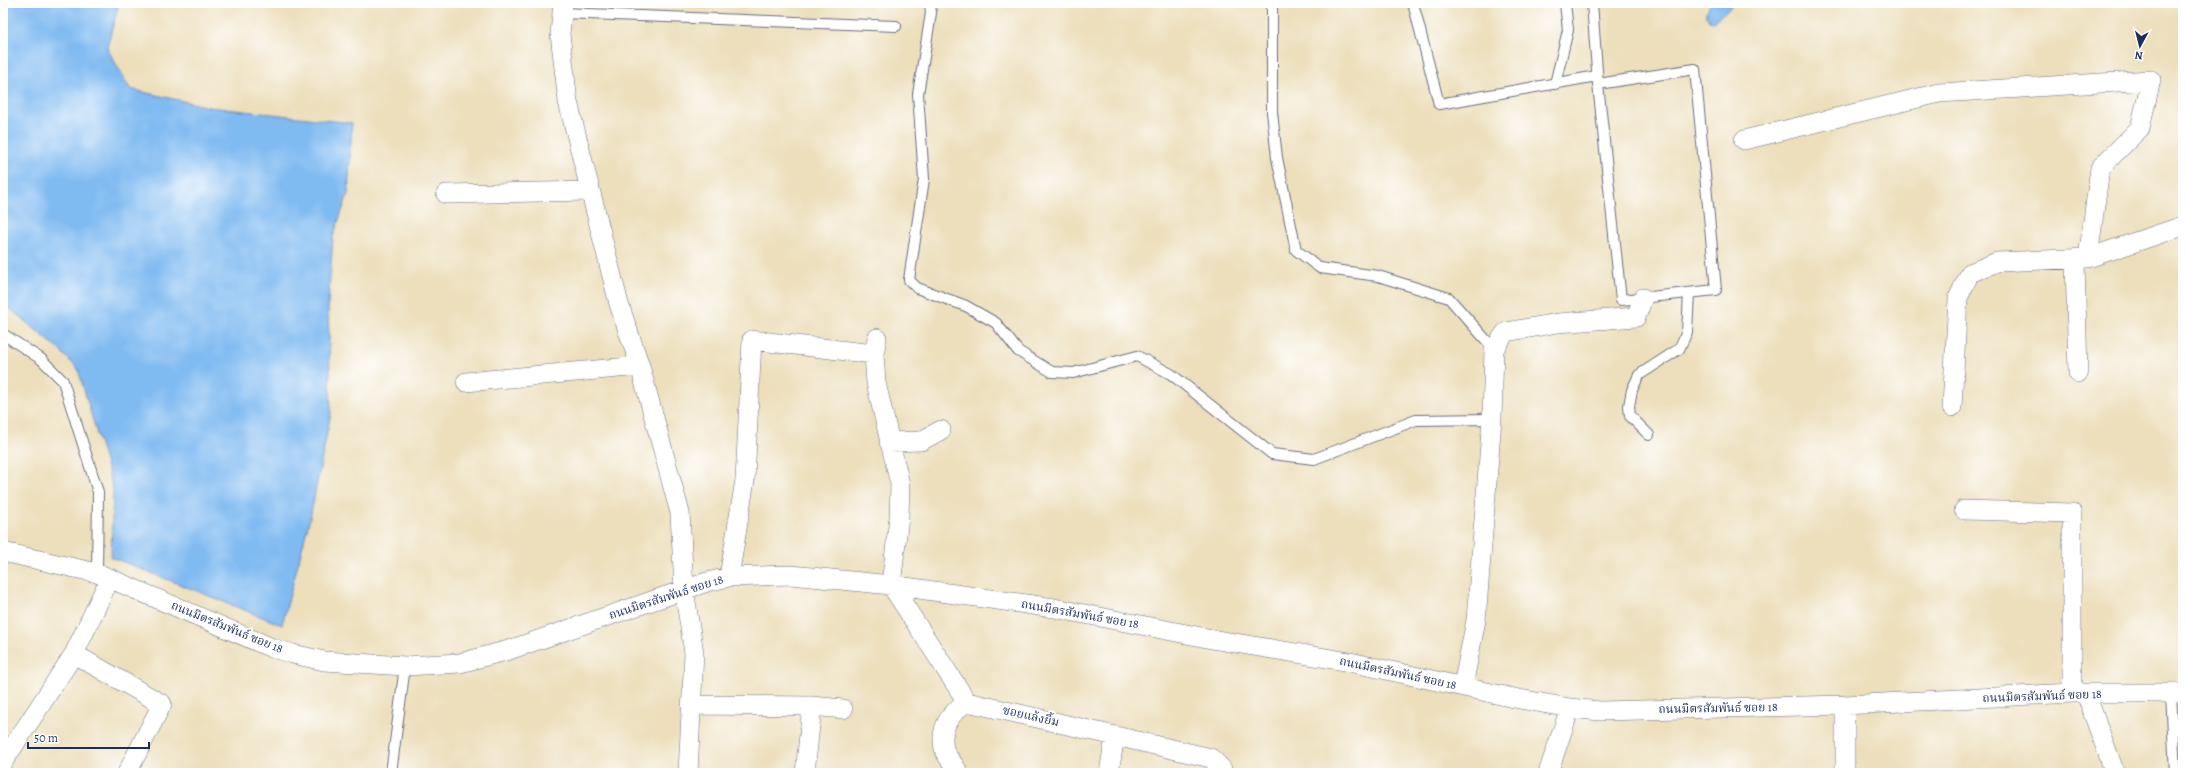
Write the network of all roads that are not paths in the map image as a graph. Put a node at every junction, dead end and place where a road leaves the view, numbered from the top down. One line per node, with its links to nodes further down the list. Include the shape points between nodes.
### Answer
1 (930, 3): 23 (lane, via 931,13 918,94 924,179 909,280 917,288 966,306 996,323 1018,352 1052,372 1073,373 1137,356 1171,374 1272,454 1314,459 1416,420)
2 (1272, 3): 18 (lane, via 1272,112 1277,158 1296,250 1320,268 1378,276 1449,298)
3 (1412, 3): 9 (lane, via 1439,104)
4 (1565, 3): 9 (lane, via 1568,30)
5 (1592, 3): 8 (lane)
6 (563, 8): 7 (lane); 11 (street, via 560,34 568,102)
7 (896, 26)
8 (1598, 80): 9 (lane); 15 (lane, via 1695,69 1716,290); 16 (lane, via 1621,300)
9 (1555, 84)
10 (1744, 140): 14 (street, via 1939,93 2151,80 2140,128 2100,168)
11 (590, 191): 12 (street); 19 (street, via 619,304)
12 (446, 194)
13 (2183, 226): 14 (street)
14 (2082, 259): 20 (street); 22 (street, via 1997,262 1970,274 1958,298)
15 (1689, 293): 16 (lane); 25 (lane, via 1687,332 1679,349 1639,375 1632,390 1630,416)
16 (1643, 298): 18 (street, via 1636,317 1558,323 1506,332)
17 (3, 334): 29 (lane, via 41,359 63,380 98,492)
18 (1494, 349): 23 (street)
19 (640, 366): 21 (street); 32 (street, via 680,513)
20 (2078, 373)
21 (466, 382)
22 (1952, 407)
23 (1492, 419): 35 (street, via 1476,620)
24 (941, 430): 26 (street, via 921,441)
25 (1649, 435)
26 (889, 442): 30 (street, via 876,383 875,346 752,340 745,480); 31 (street, via 900,484)
27 (1964, 510): 37 (street, via 2072,513)
28 (3, 552): 29 (street, ถนนมิตรสัมพันธ์ ซอย 18)
29 (103, 576): 33 (street); 34 (street, ถนนมิตรสัมพันธ์ ซอย 18, via 272,648 324,661)
30 (730, 576): 31 (street, ถนนมิตรสัมพันธ์ ซอย 18, via 791,575); 32 (street, ถนนมิตรสัมพันธ์ ซอย 18)
31 (891, 585): 35 (street, ถนนมิตรสัมพันธ์ ซอย 18, via 1054,608 1217,640 1350,662); 38 (street)
32 (684, 588): 34 (street, ถนนมิตรสัมพันธ์ ซอย 18, via 474,660); 39 (street, via 694,653)
33 (74, 654): 45 (street); 46 (street, via 162,704)
34 (405, 666): 47 (lane)
35 (1463, 686): 42 (street, ถนนมิตรสัมพันธ์ ซอย 18)
36 (2177, 693): 37 (street, ถนนมิตรสัมพันธ์ ซอย 18); 56 (lane)
37 (2079, 694): 40 (street, ถนนมิตรสัมพันธ์ ซอย 18); 55 (street)
38 (967, 702): 44 (street, ซอยแล้งยิ้ม); 50 (street, via 952,712 943,730 945,752)
39 (693, 705): 41 (street); 48 (street)
40 (1844, 705): 42 (street, ถนนมิตรสัมพันธ์ ซอย 18, via 1600,711); 54 (street)
41 (812, 706): 43 (street); 49 (street)
42 (1570, 708): 53 (street)
43 (843, 709)
44 (1115, 736): 51 (street); 52 (street, ซอยแล้งยิ้ม, via 1211,758 1222,769)
45 (3, 762)
46 (127, 773)
47 (391, 773)
48 (688, 773)
49 (805, 773)
50 (958, 773)
51 (1109, 773)
52 (1222, 773)
53 (1548, 773)
54 (1845, 773)
55 (2115, 773)
56 (2175, 773)

